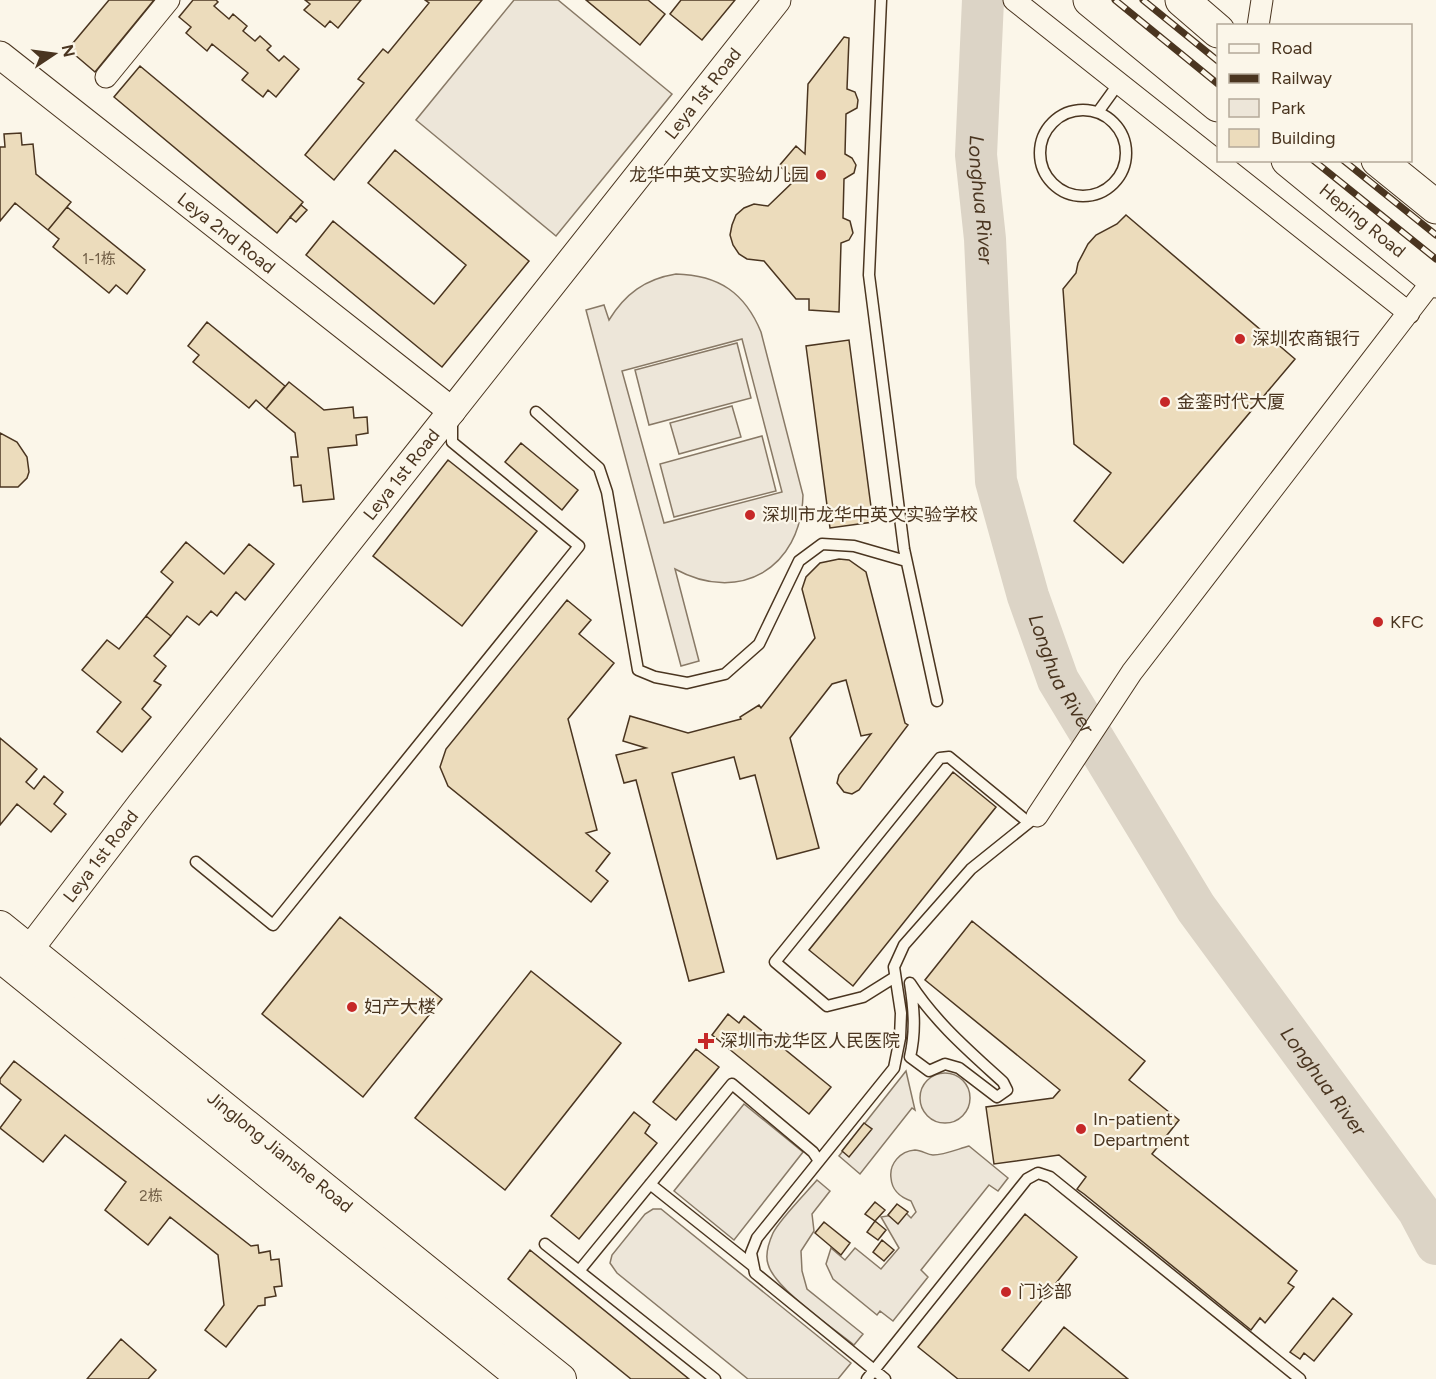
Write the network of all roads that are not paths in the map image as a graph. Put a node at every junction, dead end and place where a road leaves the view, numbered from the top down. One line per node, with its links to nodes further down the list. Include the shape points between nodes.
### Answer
1 (170, 0): 11 (street)
2 (777, 0): 22 (street, Leya 1st Road)
3 (881, 0): 24 (lane, via 868,275)
4 (1090, 0): 13 (main road)
5 (1182, 0): 9 (main road)
6 (1262, 0): 8 (street)
7 (1016, 2): 12 (street)
8 (1258, 24)
9 (1217, 29)
10 (0, 55): 22 (street, Leya 2nd Road)
11 (106, 77)
12 (1119, 83): 14 (lane); 15 (street)
13 (1217, 104)
14 (1098, 112): 14 (lane, via 1075,110 1062,115 1052,123 1041,146 1043,165 1053,182 1075,195 1108,188 1122,170 1126,147 1123,135 1108,117)
15 (1217, 161)
16 (1218, 162): 21 (street)
17 (1289, 162): 20 (main road, Heping Road)
18 (1380, 162): 19 (main road)
19 (1436, 207)
20 (1435, 280): 21 (street)
21 (1408, 313): 26 (street, via 1132,672)
22 (452, 411): 27 (lane, via 452,442 579,546 273,925); 29 (street, Leya 1st Road)
23 (536, 412): 24 (lane, via 599,468 607,492 638,670 655,677 687,682 725,674 759,644 799,561 822,544 854,546)
24 (906, 561): 25 (lane)
25 (937, 701)
26 (1032, 819): 31 (lane, via 970,869 904,945 894,967); 31 (lane, via 949,757 940,758 775,962 827,1006 863,997)
27 (196, 862)
28 (0, 926): 29 (main road, Jinglong Jianshe Road)
29 (29, 950): 40 (main road, Jinglong Jianshe Road)
30 (0, 957): 39 (main road, Jinglong Jianshe Road)
31 (895, 977): 33 (lane, via 901,1013 894,1068)
32 (910, 1057): 32 (lane, via 929,1071 945,1064 959,1068 997,1097 1007,1090 955,1040 910,983 915,1012)
33 (819, 1161): 34 (lane, via 732,1084); 36 (lane, via 757,1238 751,1253)
34 (650, 1184): 36 (lane); 37 (lane)
35 (545, 1244): 37 (lane)
36 (753, 1266): 38 (lane, via 754,1273)
37 (579, 1271): 41 (lane)
38 (874, 1370): 42 (lane); 43 (lane); 44 (lane, via 1027,1179 1038,1173 1050,1177)
39 (523, 1379)
40 (561, 1379)
41 (715, 1379)
42 (867, 1379)
43 (885, 1379)
44 (1300, 1379)

